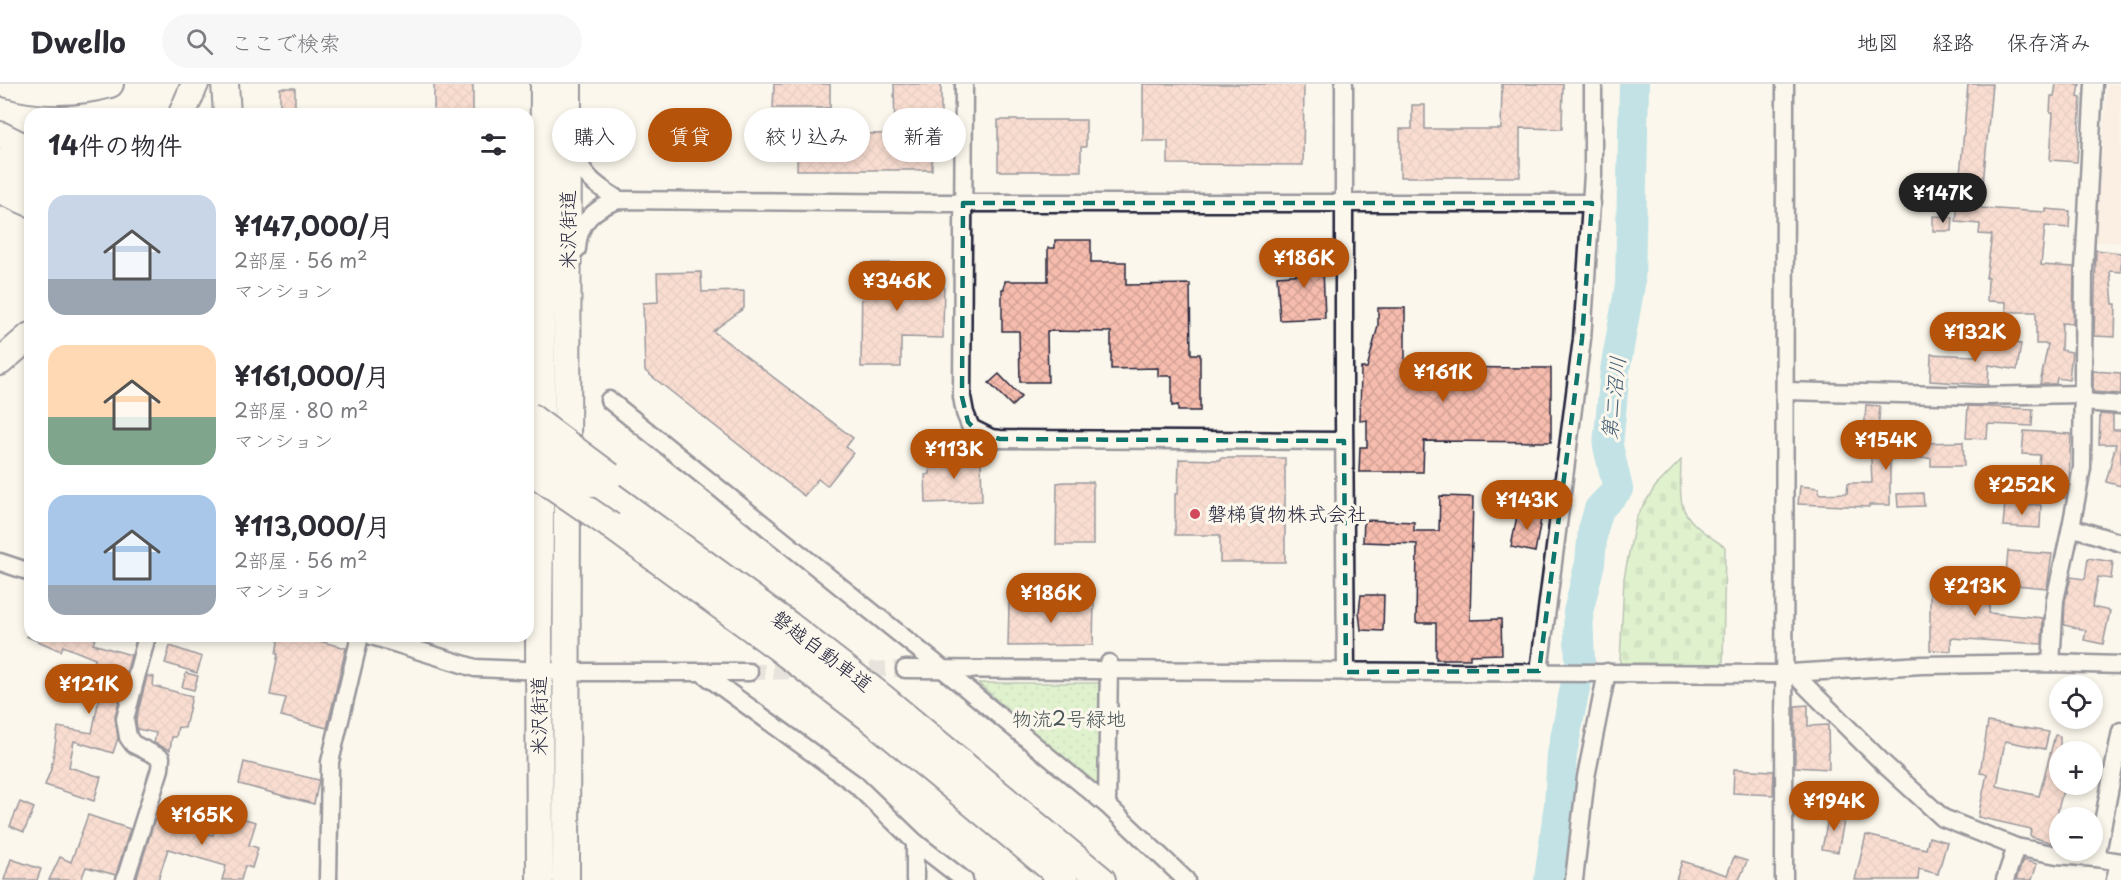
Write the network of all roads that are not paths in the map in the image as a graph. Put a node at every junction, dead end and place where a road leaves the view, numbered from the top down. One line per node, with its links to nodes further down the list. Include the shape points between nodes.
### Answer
1 (8, 84): 2 (highway, via 50,91 87,90)
2 (110, 84)
3 (179, 84): 12 (highway)
4 (195, 84): 13 (highway)
5 (225, 84): 14 (highway)
6 (964, 84): 24 (street)
7 (1344, 84): 23 (street)
8 (1593, 84): 22 (street)
9 (1785, 84): 30 (street)
10 (2094, 84): 31 (street, via 2084,270)
11 (554, 89): 21 (street, via 576,120 576,150 583,172); 28 (highway, 米沢街道); 51 (highway, 米沢街道)
12 (169, 108)
13 (185, 108)
14 (227, 108)
15 (0, 135): 16 (highway)
16 (24, 147)
17 (0, 163): 18 (highway)
18 (24, 175)
19 (0, 190): 20 (highway)
20 (24, 200)
21 (618, 200): 24 (street); 28 (street, via 600,208 581,227 577,253 577,358)
22 (1592, 202): 23 (street); 52 (street, via 1582,339)
23 (1343, 203): 24 (street); 35 (street)
24 (963, 204): 35 (street, via 962,396 971,428 1000,439)
25 (24, 341): 26 (highway)
26 (0, 362)
27 (24, 362): 29 (highway)
28 (567, 378): 53 (highway, 米沢街道)
29 (0, 381)
30 (1785, 391): 31 (street); 58 (street)
31 (2083, 398): 33 (street); 39 (street, via 2082,468)
32 (609, 400): 49 (street)
33 (2121, 405)
34 (534, 419): 38 (highway, bridge)
35 (1344, 441): 56 (street)
36 (534, 442): 38 (highway, 磐越自動車道, bridge)
37 (534, 473): 73 (highway, 磐越自動車道, bridge, via 777,646)
38 (606, 483): 74 (highway, 磐越自動車道, via 882,696)
39 (2072, 527): 40 (street); 46 (street, via 2055,600)
40 (2121, 543)
41 (0, 562): 42 (street)
42 (24, 570)
43 (145, 642): 67 (street, via 125,719 128,737 133,744 160,758 160,769)
44 (359, 642): 68 (street, via 330,762)
45 (391, 642): 51 (street, via 475,668)
46 (2051, 663): 47 (street); 58 (street)
47 (2121, 665)
48 (1108, 666): 49 (street); 56 (street); 60 (street)
49 (942, 668): 50 (street); 60 (street)
50 (905, 669)
51 (538, 670): 53 (street); 69 (highway, 米沢街道)
52 (1539, 671): 56 (street); 57 (street)
53 (568, 672): 54 (street); 70 (highway, 米沢街道)
54 (701, 672): 55 (street); 62 (street, via 855,784)
55 (749, 672)
56 (1346, 672)
57 (1602, 672): 58 (street); 76 (street)
58 (1788, 673): 63 (street, via 1943,818); 77 (street)
59 (2121, 731): 61 (street)
60 (1107, 805): 75 (street)
61 (2103, 822)
62 (915, 842): 71 (street); 72 (street)
63 (2016, 847): 64 (street); 78 (street)
64 (2049, 853)
65 (2103, 859): 66 (street)
66 (2120, 862): 79 (street)
67 (124, 880)
68 (328, 880)
69 (540, 880)
70 (566, 880)
71 (915, 880)
72 (964, 880)
73 (1065, 880)
74 (1102, 880)
75 (1186, 880)
76 (1574, 880)
77 (1784, 880)
78 (2005, 880)
79 (2115, 880)

